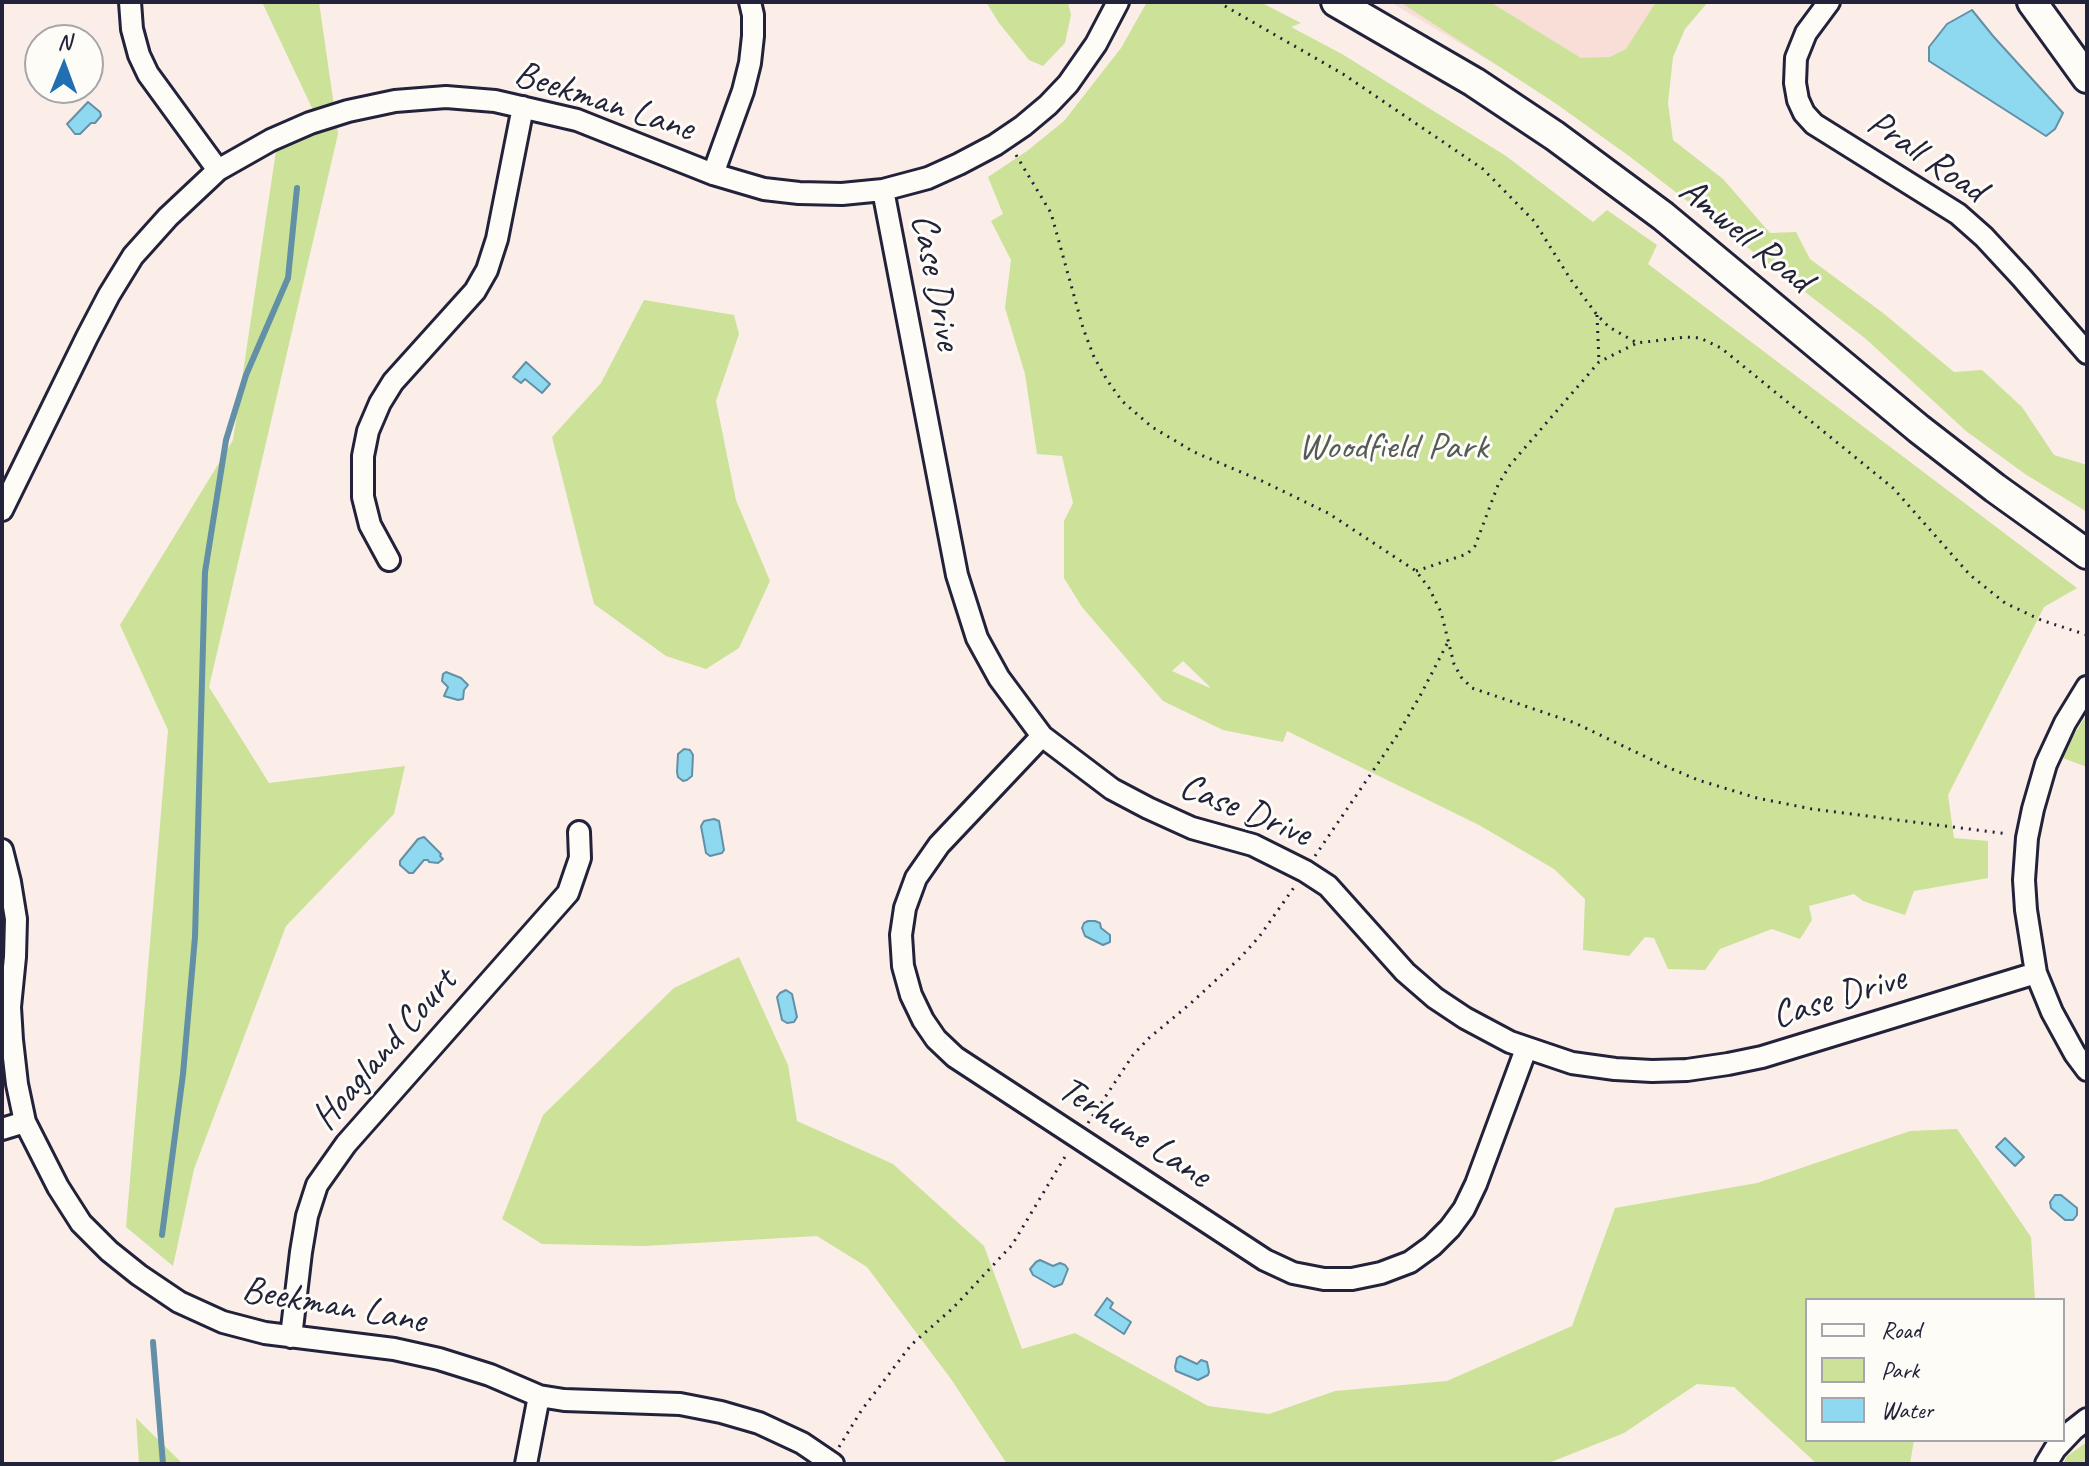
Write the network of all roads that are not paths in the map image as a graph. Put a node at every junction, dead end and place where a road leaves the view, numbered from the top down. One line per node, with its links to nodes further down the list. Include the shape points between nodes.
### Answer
1 (130, 2): 9 (street, via 132,29 148,74)
2 (750, 2): 10 (street, via 750,63)
3 (1118, 2): 11 (street, Beekman Lane, via 1096,44 1048,105 1006,138 959,164)
4 (1336, 2): 14 (main road, Amwell Road, via 1474,82 1567,145 1663,216 1919,429)
5 (1829, 2): 12 (street, Prall Road, via 1806,33 1796,58 1795,83 1804,113 1958,214)
6 (2032, 2): 7 (main road)
7 (2087, 78)
8 (523, 107): 9 (street, Beekman Lane, via 446,97 395,101 310,123); 10 (street, Beekman Lane, via 577,120); 15 (street, via 487,270 475,291 393,382 368,431 363,497 370,525)
9 (218, 170): 13 (street, Beekman Lane, via 150,236 125,269)
10 (713, 174): 11 (street, Beekman Lane, via 799,193)
11 (883, 190): 17 (street, Case Drive, via 964,603 999,678)
12 (2087, 353)
13 (2, 510)
14 (2087, 554)
15 (389, 560)
16 (2087, 687): 20 (street, via 2046,764 2027,838 2024,880)
17 (1042, 736): 21 (street, Case Drive, via 1112,789 1148,808 1192,828 1253,845 1305,871 1328,886 1435,998); 21 (street, Terhune Lane, via 939,845 916,878 901,935 911,995 936,1039 955,1057 1265,1260 1293,1273 1352,1279 1410,1262 1432,1246 1464,1209 1476,1184)
18 (579, 832): 25 (street, Hoagland Court, via 580,858 568,893 346,1144 317,1185 307,1216)
19 (2, 850): 23 (street, Beekman Lane, via 16,919 10,1007)
20 (2036, 973): 21 (street, Case Drive, via 1728,1064 1687,1070 1615,1069); 22 (street)
21 (1526, 1049)
22 (2087, 1070)
23 (25, 1122): 24 (street); 25 (street, Beekman Lane, via 81,1223 109,1251 179,1302 223,1322)
24 (2, 1129)
25 (291, 1337): 26 (street, Beekman Lane, via 439,1359)
26 (539, 1396): 30 (street, Beekman Lane, via 680,1404 721,1412 759,1423); 31 (street)
27 (2087, 1419): 28 (street)
28 (2065, 1438)
29 (2062, 1442): 32 (street)
30 (831, 1462)
31 (526, 1464)
32 (2046, 1464)

